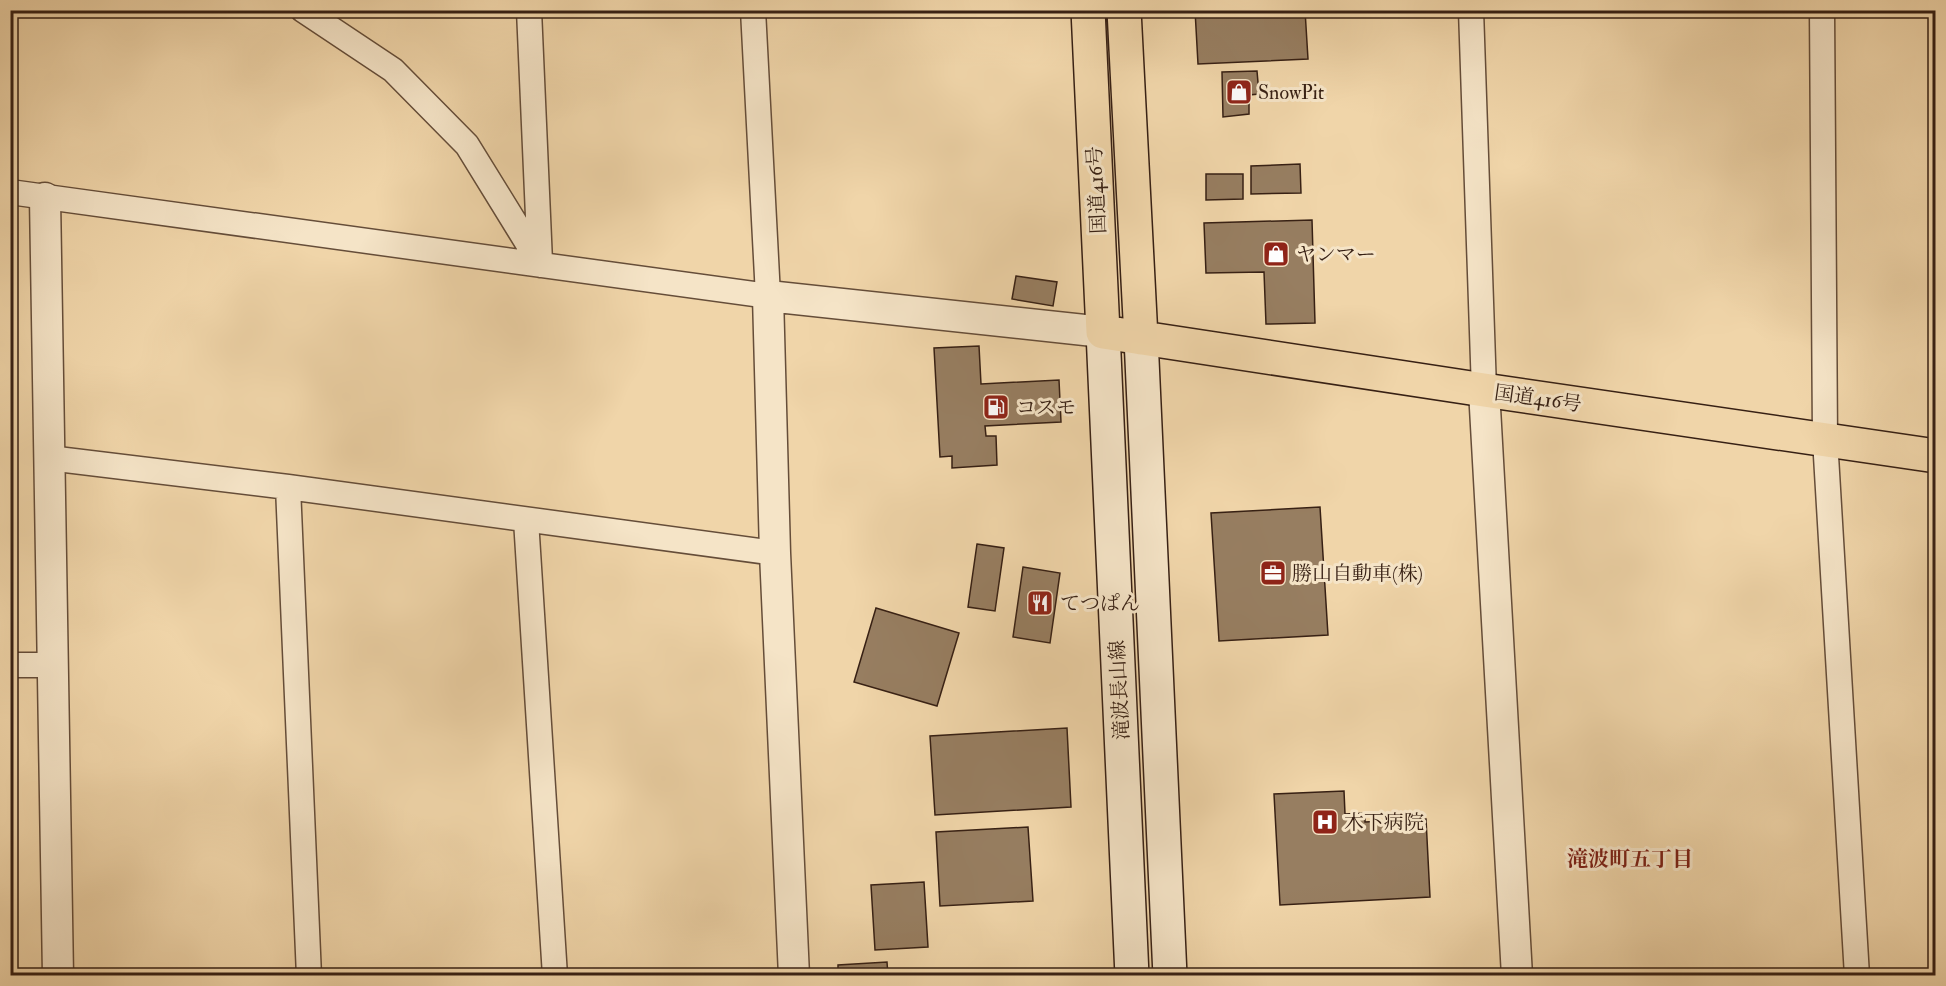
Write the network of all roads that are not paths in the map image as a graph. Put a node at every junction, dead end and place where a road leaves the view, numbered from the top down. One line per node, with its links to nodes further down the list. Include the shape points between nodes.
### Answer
1 (303, 10): 10 (street, via 393,70 467,145)
2 (529, 10): 10 (street)
3 (753, 10): 11 (street)
4 (1088, 10): 12 (highway, 国道416号)
5 (1124, 10): 13 (highway, 国道416号)
6 (1471, 10): 14 (street)
7 (1822, 10): 15 (street)
8 (10, 192): 9 (street)
9 (45, 198): 10 (street); 17 (street)
10 (540, 265): 11 (street)
11 (768, 296): 12 (street); 20 (street)
12 (1103, 332): 13 (highway, 国道416号); 27 (main road, 滝波長山線)
13 (1141, 338): 14 (highway, 国道416号); 28 (main road, 滝波長山線)
14 (1484, 390): 15 (highway, 国道416号); 29 (street)
15 (1825, 439): 16 (highway, 国道416号); 30 (street)
16 (1935, 456)
17 (49, 458): 18 (street); 22 (street)
18 (288, 487): 19 (street); 24 (street)
19 (526, 520): 20 (street); 25 (street)
20 (775, 553): 26 (street)
21 (10, 665): 22 (street)
22 (53, 665): 23 (street)
23 (58, 975)
24 (309, 975)
25 (555, 975)
26 (794, 975)
27 (1132, 975)
28 (1170, 975)
29 (1517, 975)
30 (1857, 975)

